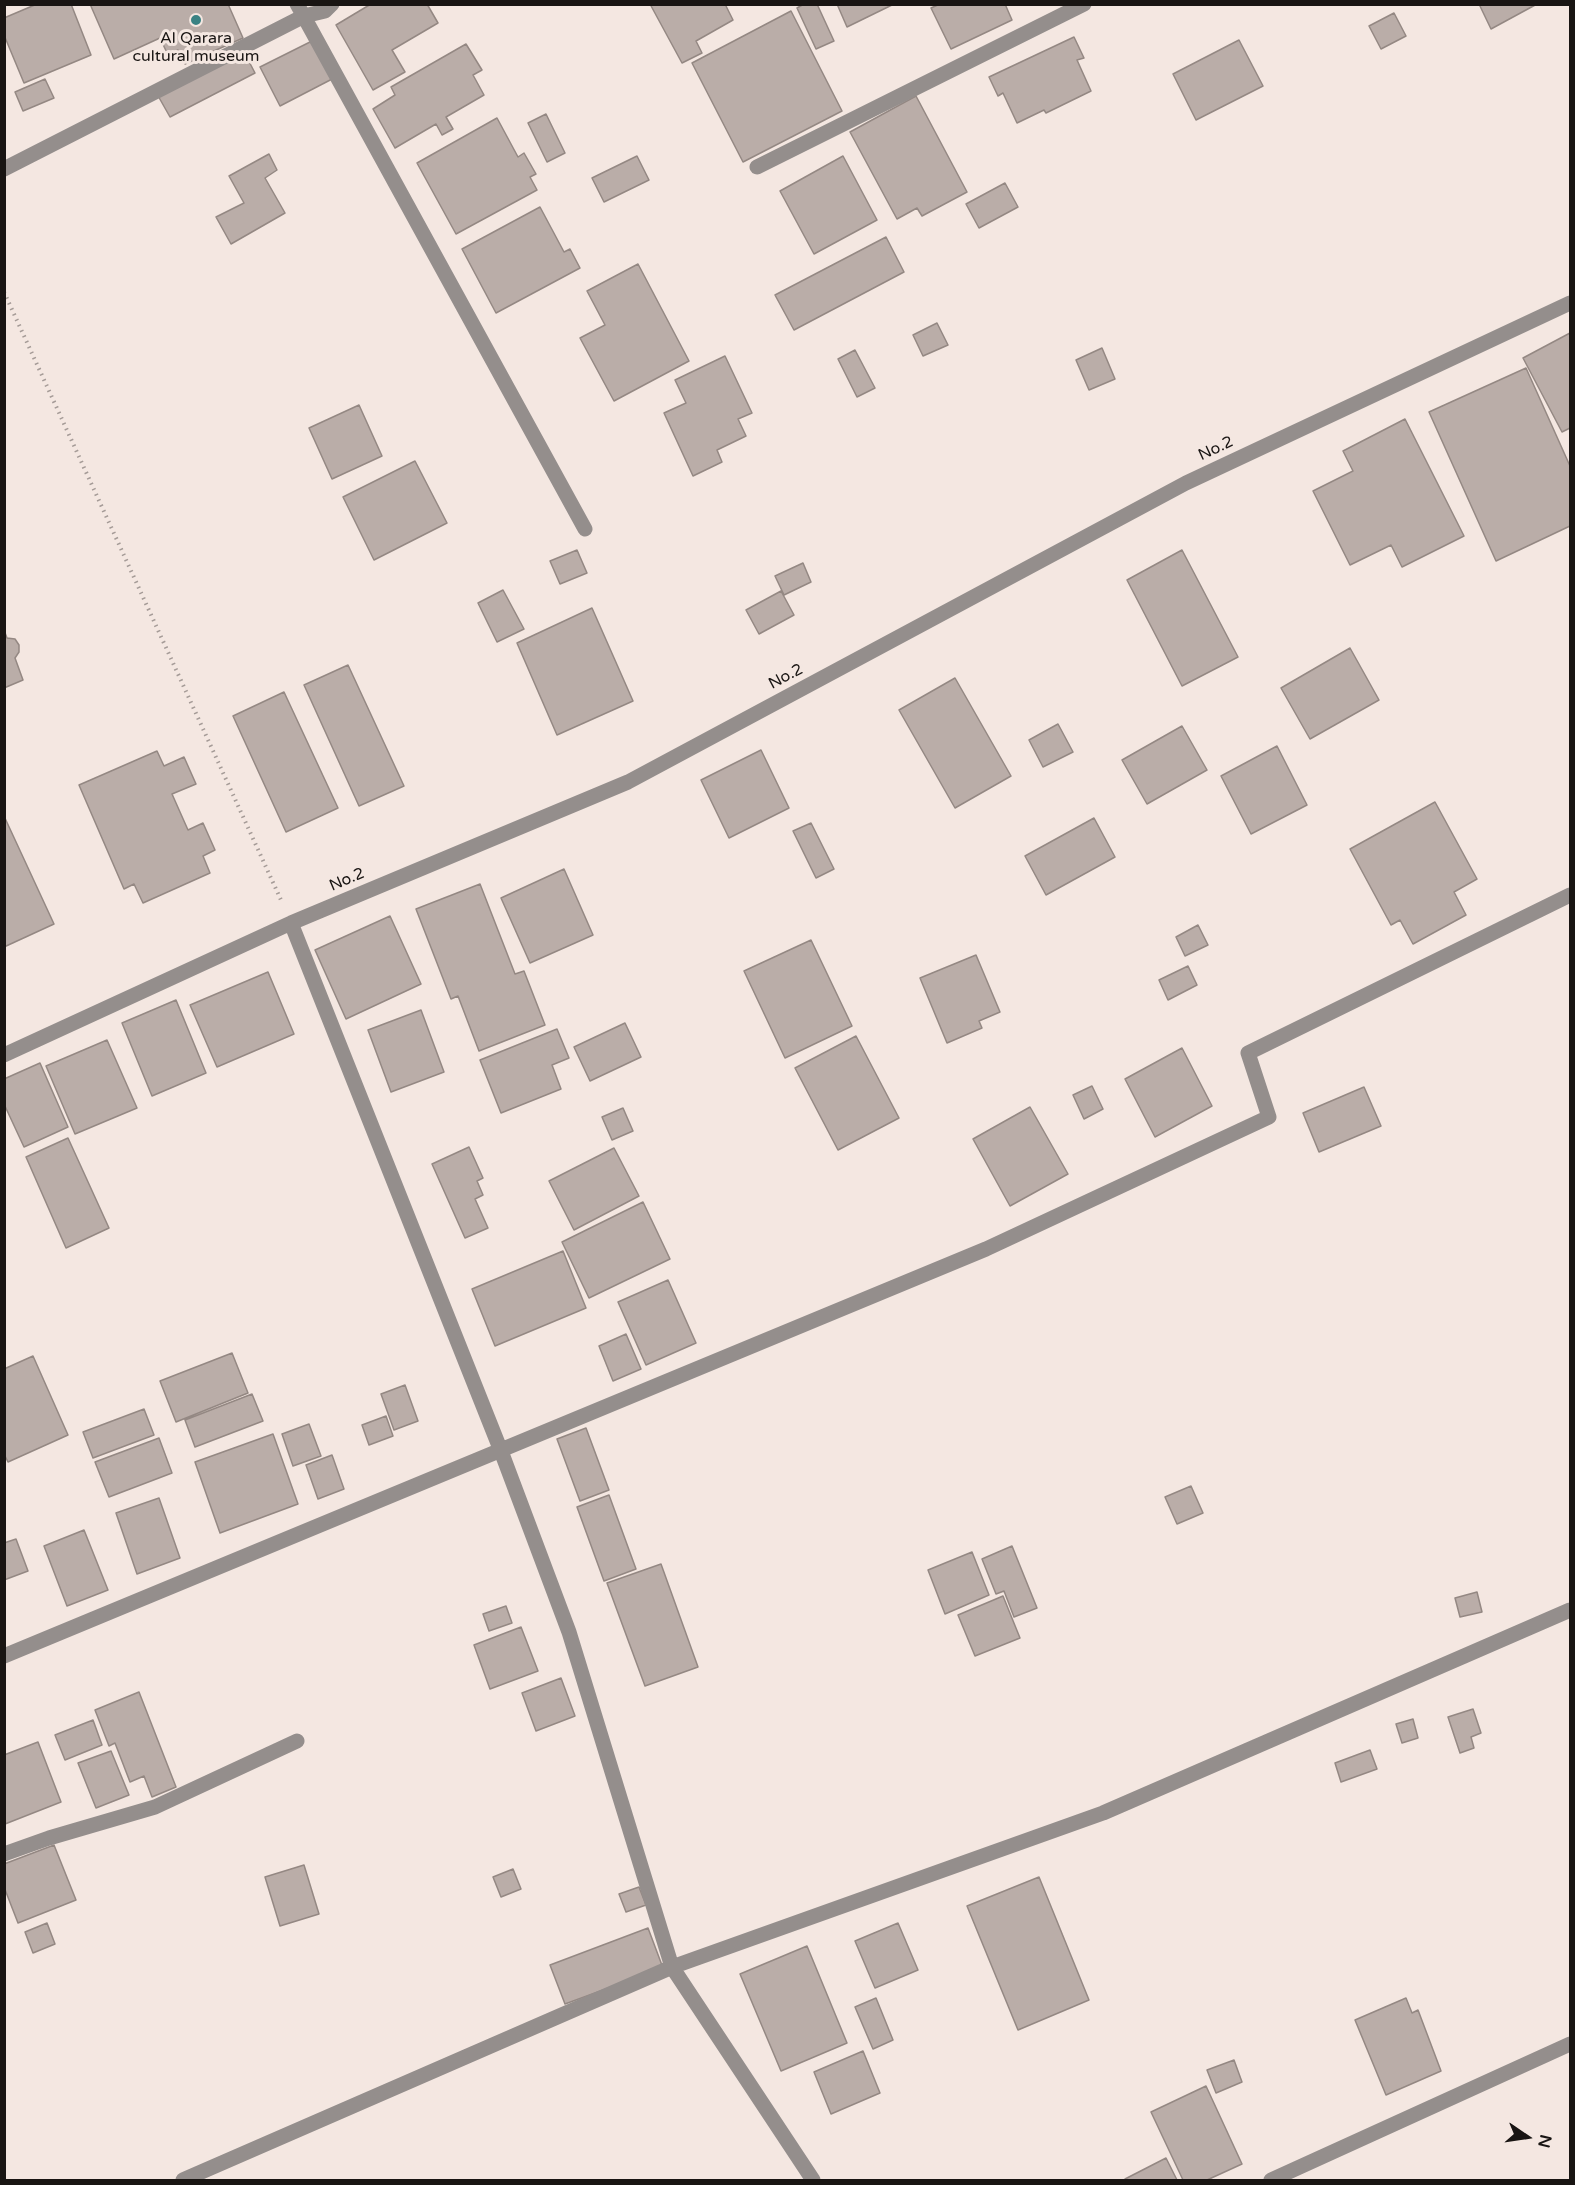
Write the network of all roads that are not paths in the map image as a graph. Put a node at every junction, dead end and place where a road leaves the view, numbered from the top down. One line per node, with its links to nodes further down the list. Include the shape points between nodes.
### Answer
1 (332, 4): 3 (street, via 325,11)
2 (1084, 4): 4 (street)
3 (301, 10): 5 (street); 7 (street)
4 (757, 167)
5 (4, 169)
6 (1570, 303): 9 (street, No.2, via 1186,483 628,782)
7 (585, 530)
8 (1570, 895): 11 (street, via 1248,1053 1269,1117 986,1250)
9 (291, 923): 10 (street, No.2); 11 (street)
10 (4, 1055)
11 (501, 1451): 13 (street); 16 (street, via 568,1632)
12 (1570, 1610): 16 (street, via 1103,1813)
13 (4, 1656)
14 (297, 1741): 15 (street, via 155,1807)
15 (4, 1854)
16 (672, 1968): 18 (street); 19 (street)
17 (1570, 2044): 20 (street)
18 (183, 2181)
19 (813, 2181)
20 (1271, 2181)

